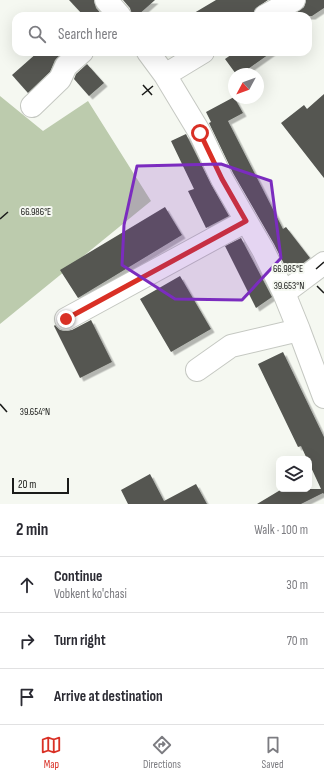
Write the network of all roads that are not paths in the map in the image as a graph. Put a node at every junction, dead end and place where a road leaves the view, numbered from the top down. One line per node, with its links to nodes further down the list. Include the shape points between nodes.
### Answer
1 (106, 0): 3 (street)
2 (294, 0): 4 (street)
3 (116, 12)
4 (272, 12)
5 (77, 56): 9 (street, via 66,66 60,79)
6 (151, 56): 8 (street)
7 (196, 56): 8 (street)
8 (165, 75): 10 (street, via 200,133)
9 (32, 106)
10 (246, 221): 12 (street); 13 (street)
11 (324, 263): 12 (street)
12 (284, 293): 14 (street)
13 (66, 319)
14 (299, 330): 15 (street, via 231,346); 16 (street)
15 (197, 370)
16 (324, 398)

